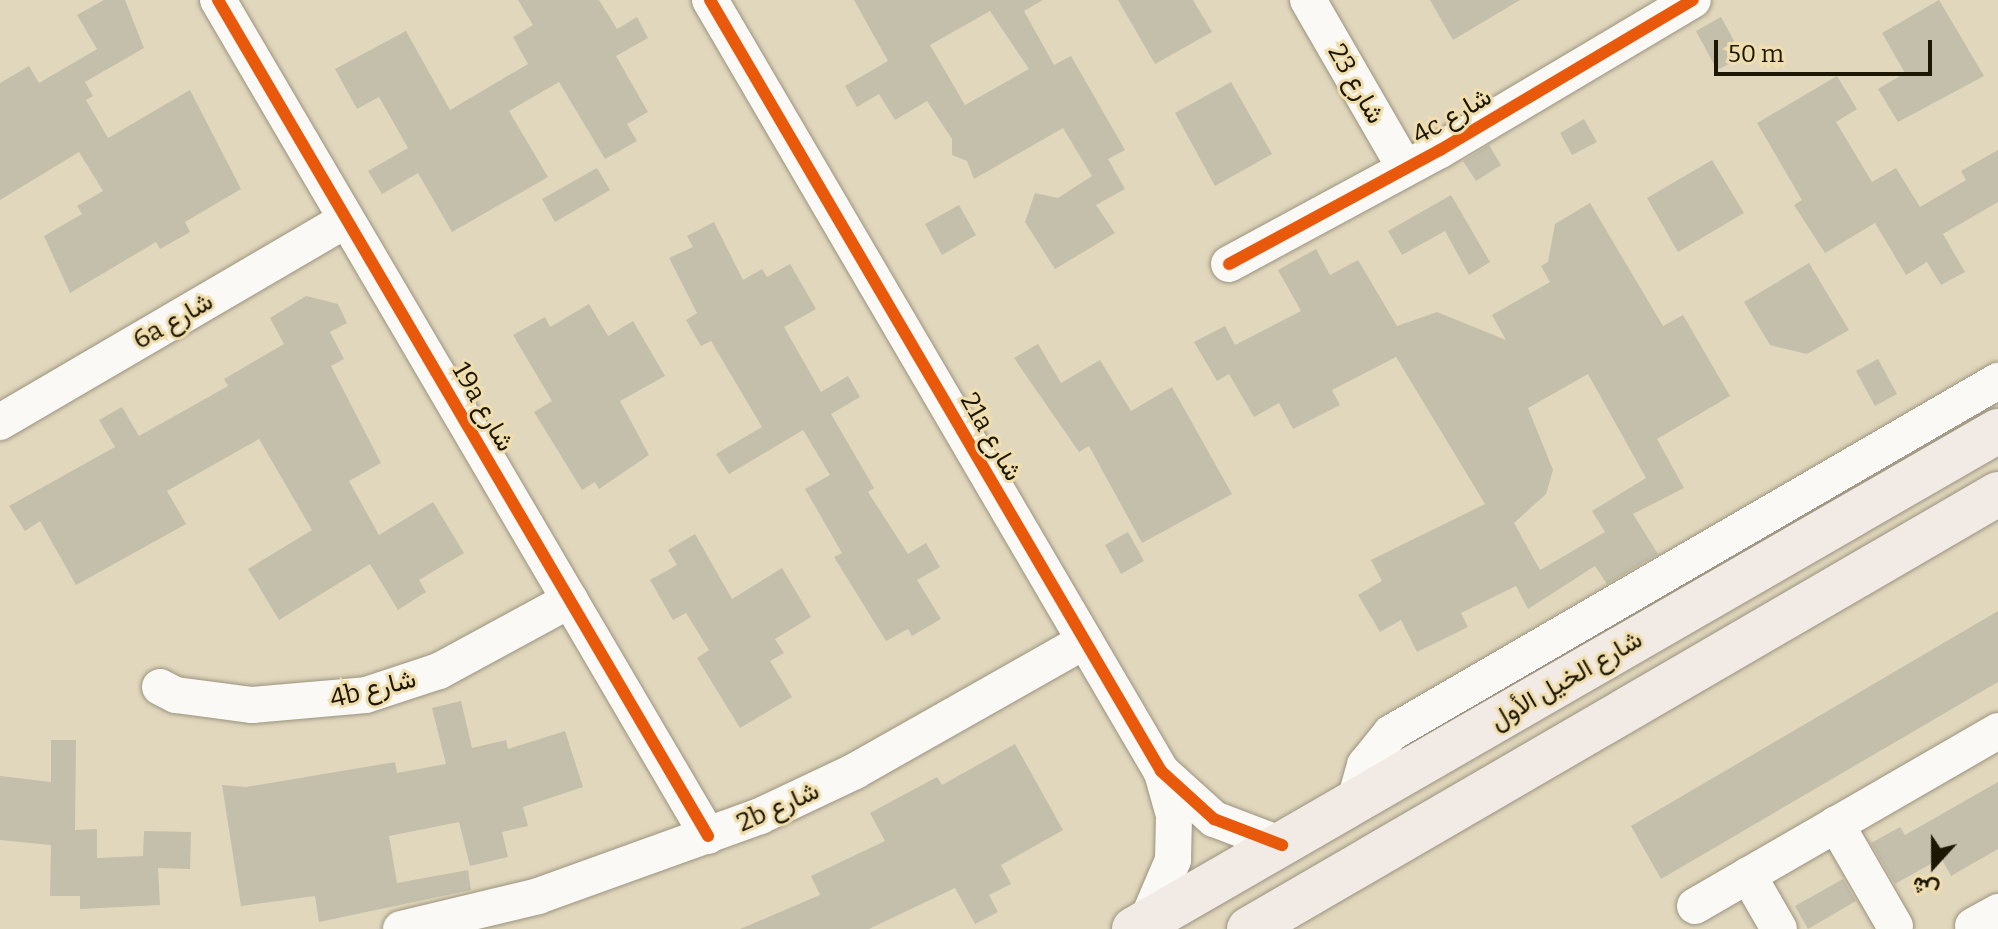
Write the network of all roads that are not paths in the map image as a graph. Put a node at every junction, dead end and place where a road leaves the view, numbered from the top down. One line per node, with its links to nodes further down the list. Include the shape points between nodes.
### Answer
1 (218, 0): 6 (street, 19a شارع)
2 (710, 0): 14 (street, 21a شارع)
3 (1308, 0): 5 (street, شارع 23)
4 (1693, 0): 5 (street, 4c شارع)
5 (1405, 168): 7 (street, 4c شارع)
6 (346, 220): 9 (street, 6a شارع); 13 (street, 19a شارع)
7 (1229, 264)
8 (1998, 381): 19 (street, via 1391,733 1365,765)
9 (0, 422)
10 (1998, 431): 12 (main road, شارع الخيل الأول)
11 (1998, 494): 16 (main road, شارع الخيل الأول)
12 (1781, 555): 16 (main road, via 1753,588 1613,674 1606,689); 19 (main road, شارع الخيل الأول)
13 (570, 600): 15 (street, 4b شارع, via 451,666 366,695 252,705 176,695); 21 (street, 19a شارع)
14 (1085, 641): 18 (street, 21a شارع); 21 (street, 2b شارع, via 855,771)
15 (160, 687)
16 (1622, 710): 28 (main road, شارع الخيل الأول)
17 (1998, 731): 20 (street)
18 (1161, 771): 22 (street, 21a شارع, via 1214,819); 25 (street, 21a شارع, via 1174,815 1173,860)
19 (1354, 804): 22 (main road, شارع الخيل الأول)
20 (1827, 829): 23 (street); 26 (street)
21 (708, 836): 27 (street, 2b شارع, via 538,896)
22 (1282, 845): 25 (main road, شارع الخيل الأول)
23 (1748, 875): 24 (street); 29 (street)
24 (1695, 906)
25 (1140, 926)
26 (1893, 928)
27 (401, 929)
28 (1249, 929)
29 (1779, 929)

